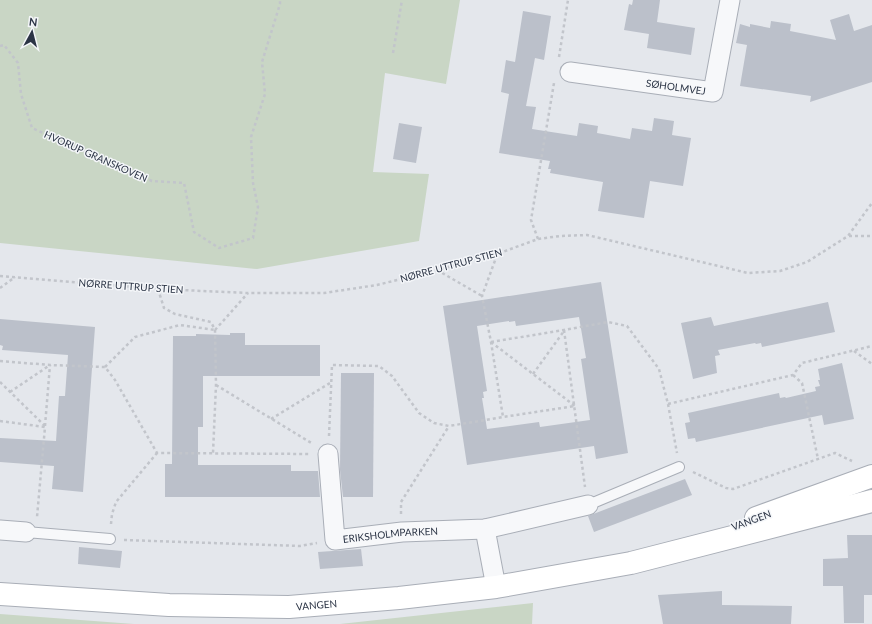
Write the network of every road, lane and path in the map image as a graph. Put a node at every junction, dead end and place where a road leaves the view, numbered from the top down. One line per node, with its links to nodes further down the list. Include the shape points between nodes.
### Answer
1 (280, 0): 5 (path, HVORUP GRANSKOVEN, via 262,62 265,94 251,137 253,183 258,207 253,238 220,248 194,232 184,183 152,181 32,128 21,94 18,63 4,45)
2 (402, 0): 6 (path)
3 (568, 0): 7 (path)
4 (730, 0): 7 (street, SØHOLMVEJ, via 713,92)
5 (0, 46)
6 (393, 53)
7 (561, 71): 11 (path, via 531,220)
8 (872, 203): 9 (path, NØRRE UTTRUP STIEN)
9 (848, 236): 10 (path); 11 (path, NØRRE UTTRUP STIEN, via 807,262 780,271 748,272 587,235)
10 (872, 236)
11 (538, 239): 12 (path, NØRRE UTTRUP STIEN)
12 (497, 254): 13 (path, NØRRE UTTRUP STIEN); 19 (path)
13 (437, 270): 18 (path, NØRRE UTTRUP STIEN, via 377,285 324,293); 19 (path)
14 (0, 276): 15 (path, NØRRE UTTRUP STIEN)
15 (15, 277): 16 (path); 17 (path, NØRRE UTTRUP STIEN)
16 (0, 288)
17 (158, 289): 18 (path, NØRRE UTTRUP STIEN); 20 (path, via 164,308 175,314 211,322)
18 (248, 293): 20 (path)
19 (482, 296): 22 (path)
20 (216, 330): 28 (path, via 180,325 135,337); 33 (path)
21 (564, 330): 22 (path); 29 (path); 35 (path, via 608,322 627,326 658,369); 36 (path)
22 (491, 342): 29 (path); 37 (path)
23 (872, 346): 24 (path)
24 (854, 351): 26 (path); 30 (path, via 802,363)
25 (0, 360): 27 (path)
26 (872, 364)
27 (50, 365): 28 (path); 34 (path); 40 (path)
28 (105, 368): 42 (path, via 115,380)
29 (533, 374): 36 (path)
30 (793, 375): 35 (path); 45 (path, via 802,383)
31 (0, 382): 34 (path)
32 (331, 382): 38 (path); 41 (path, via 332,365 379,366 392,376 419,413 434,423); 44 (path)
33 (216, 385): 38 (path); 43 (path)
34 (10, 392): 40 (path)
35 (668, 404): 46 (path)
36 (576, 406): 37 (path); 49 (path)
37 (503, 417): 41 (path)
38 (271, 418): 44 (path)
39 (0, 421): 40 (path)
40 (45, 426): 52 (path)
41 (449, 426): 53 (path, via 401,502)
42 (157, 453): 43 (path); 54 (path, via 116,502 112,514)
43 (213, 453): 44 (path)
44 (328, 454): 55 (street, ERIKSHOLMPARKEN)
45 (818, 459): 46 (path, via 732,489); 47 (path, via 836,453)
46 (679, 467): 49 (lane, ERIKSHOLMPARKEN)
47 (865, 470): 56 (street, VANGEN)
48 (872, 501): 56 (street, VANGEN)
49 (588, 504): 50 (street, ERIKSHOLMPARKEN)
50 (485, 529): 53 (street, ERIKSHOLMPARKEN); 57 (street)
51 (0, 530): 52 (street)
52 (31, 532): 54 (lane)
53 (402, 532): 55 (street, ERIKSHOLMPARKEN)
54 (110, 539): 55 (path, via 300,546)
55 (335, 540)
56 (631, 563): 57 (street, VANGEN)
57 (496, 587): 58 (street, VANGEN, via 289,607 169,605)
58 (0, 594)

